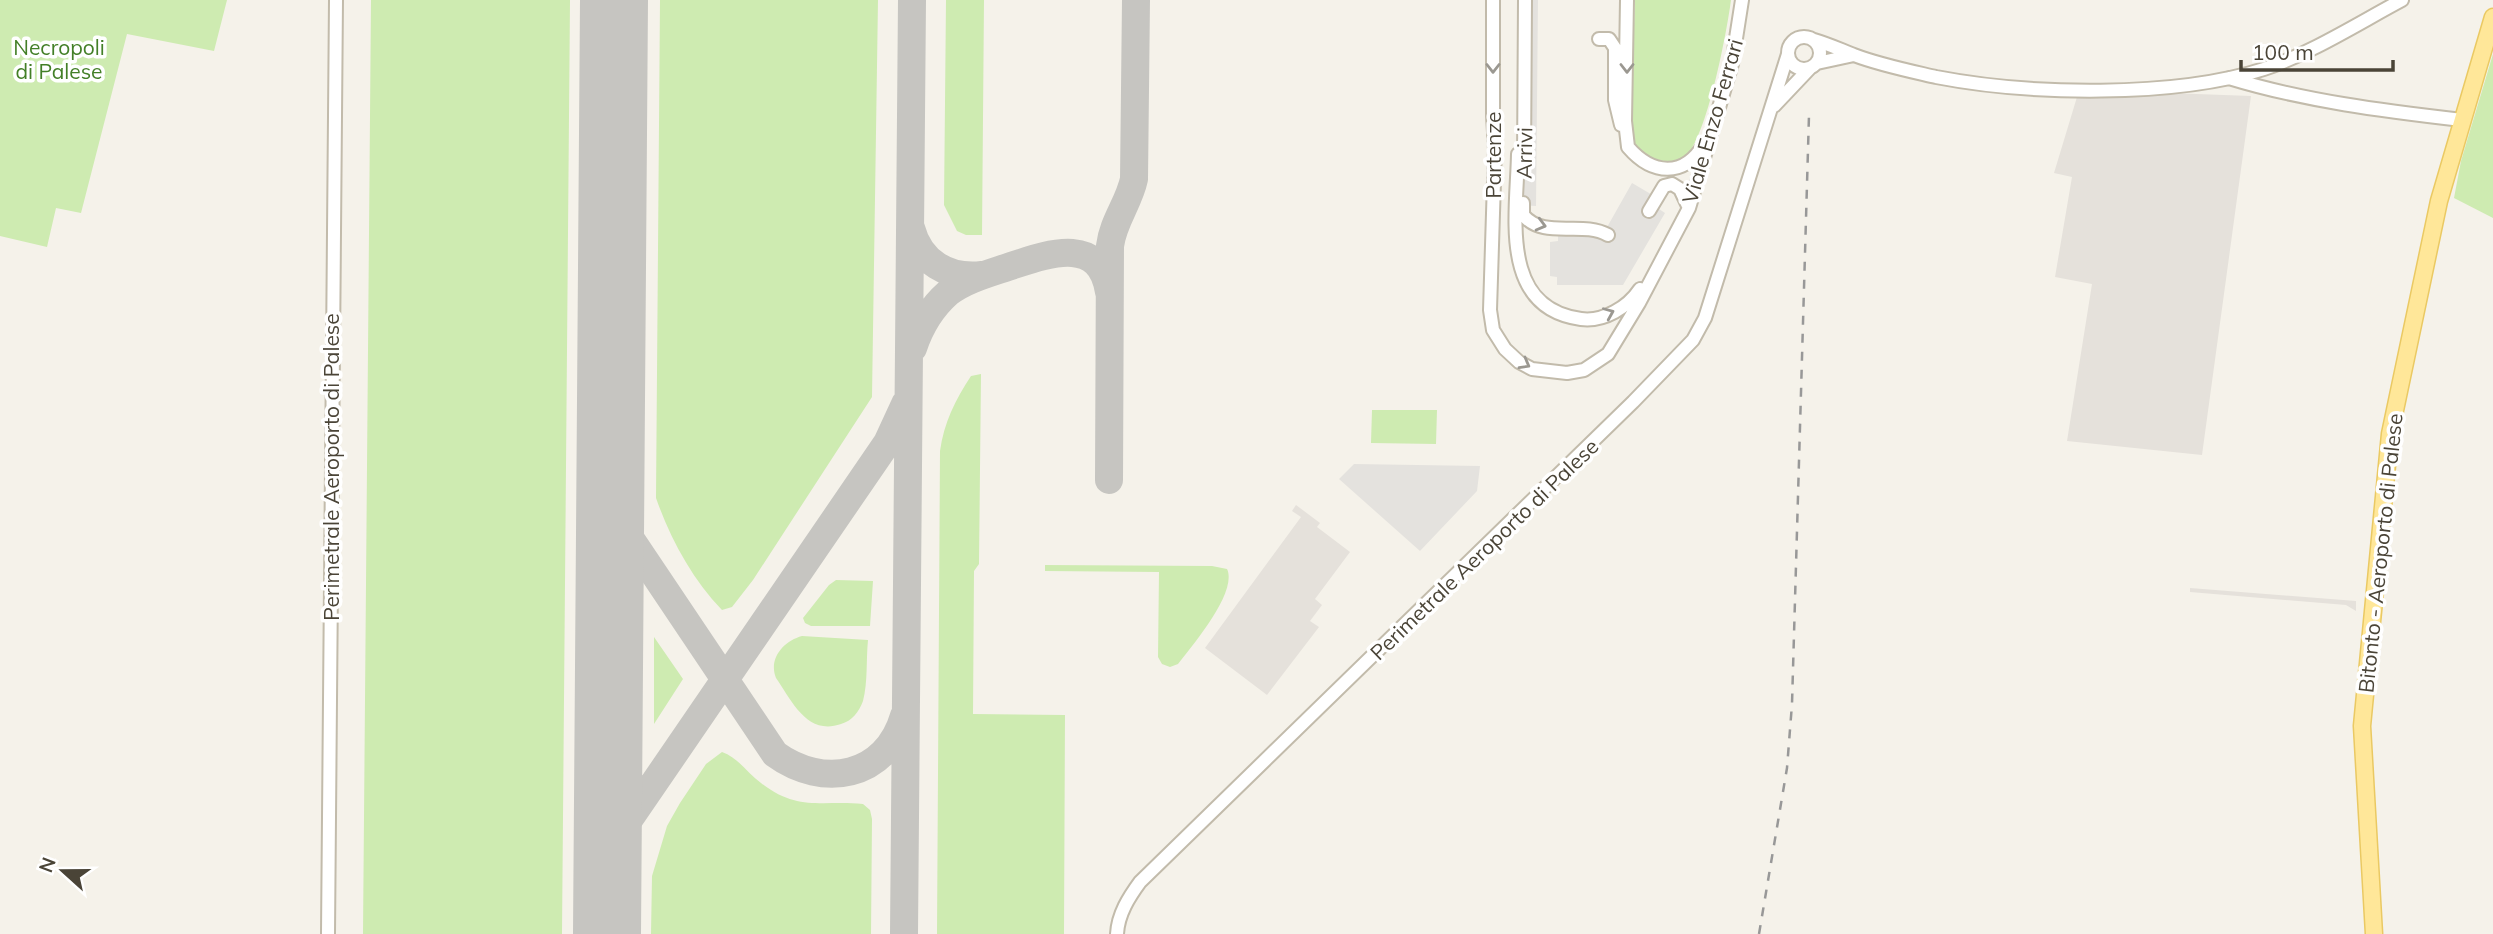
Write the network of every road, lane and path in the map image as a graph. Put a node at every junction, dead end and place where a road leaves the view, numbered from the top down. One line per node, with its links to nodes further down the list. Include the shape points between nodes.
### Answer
1 (336, 0): 23 (street, Perimetrale Aeroporto di Palese)
2 (1493, 0): 22 (street, Partenze, one-way to 22, via 1490,310 1493,330 1505,349 1532,369 1550,373 1584,370 1608,354)
3 (1525, 0): 21 (street, Arrivi, one-way to 21, via 1523,215 1543,227 1594,229)
4 (1627, 0): 17 (street, one-way to 17)
5 (1742, 0): 16 (street, Viale Enzo Ferrari)
6 (2402, 0): 13 (street, via 2301,54)
7 (2493, 17): 15 (main road, Bitonto - Aeroporto di Palese)
8 (1600, 39): 17 (street, via 1609,39 1615,48 1615,100)
9 (1814, 40): 10 (street, via 1797,38); 11 (street); 12 (street, via 1821,53)
10 (1788, 54): 12 (street, via 1796,67); 14 (street, Perimetrale Aeroporto di Palese)
11 (1854, 55): 12 (street); 13 (street, via 1936,77 2046,88 2135,88)
12 (1813, 66): 14 (street, Perimetrale Aeroporto di Palese)
13 (2229, 78): 15 (street, via 2390,112)
14 (1770, 111): 24 (street, Perimetrale Aeroporto di Palese, via 1705,318 1693,340 1140,882 1127,899)
15 (2462, 120): 25 (main road, Bitonto - Aeroporto di Palese, via 2439,201 2387,461 2362,726)
16 (1714, 127): 17 (street, via 1693,160 1665,170 1636,156); 19 (street, Viale Enzo Ferrari)
17 (1626, 138)
18 (1518, 154): 22 (street, Arrivi, one-way to 22, via 1521,275 1538,301 1565,316 1584,320 1617,311 1633,298)
19 (1689, 208): 20 (street, via 1680,189 1672,184 1664,186); 22 (street, Viale Enzo Ferrari)
20 (1649, 211)
21 (1608, 235)
22 (1673, 239)
23 (328, 934)
24 (1117, 934)
25 (2374, 934)

